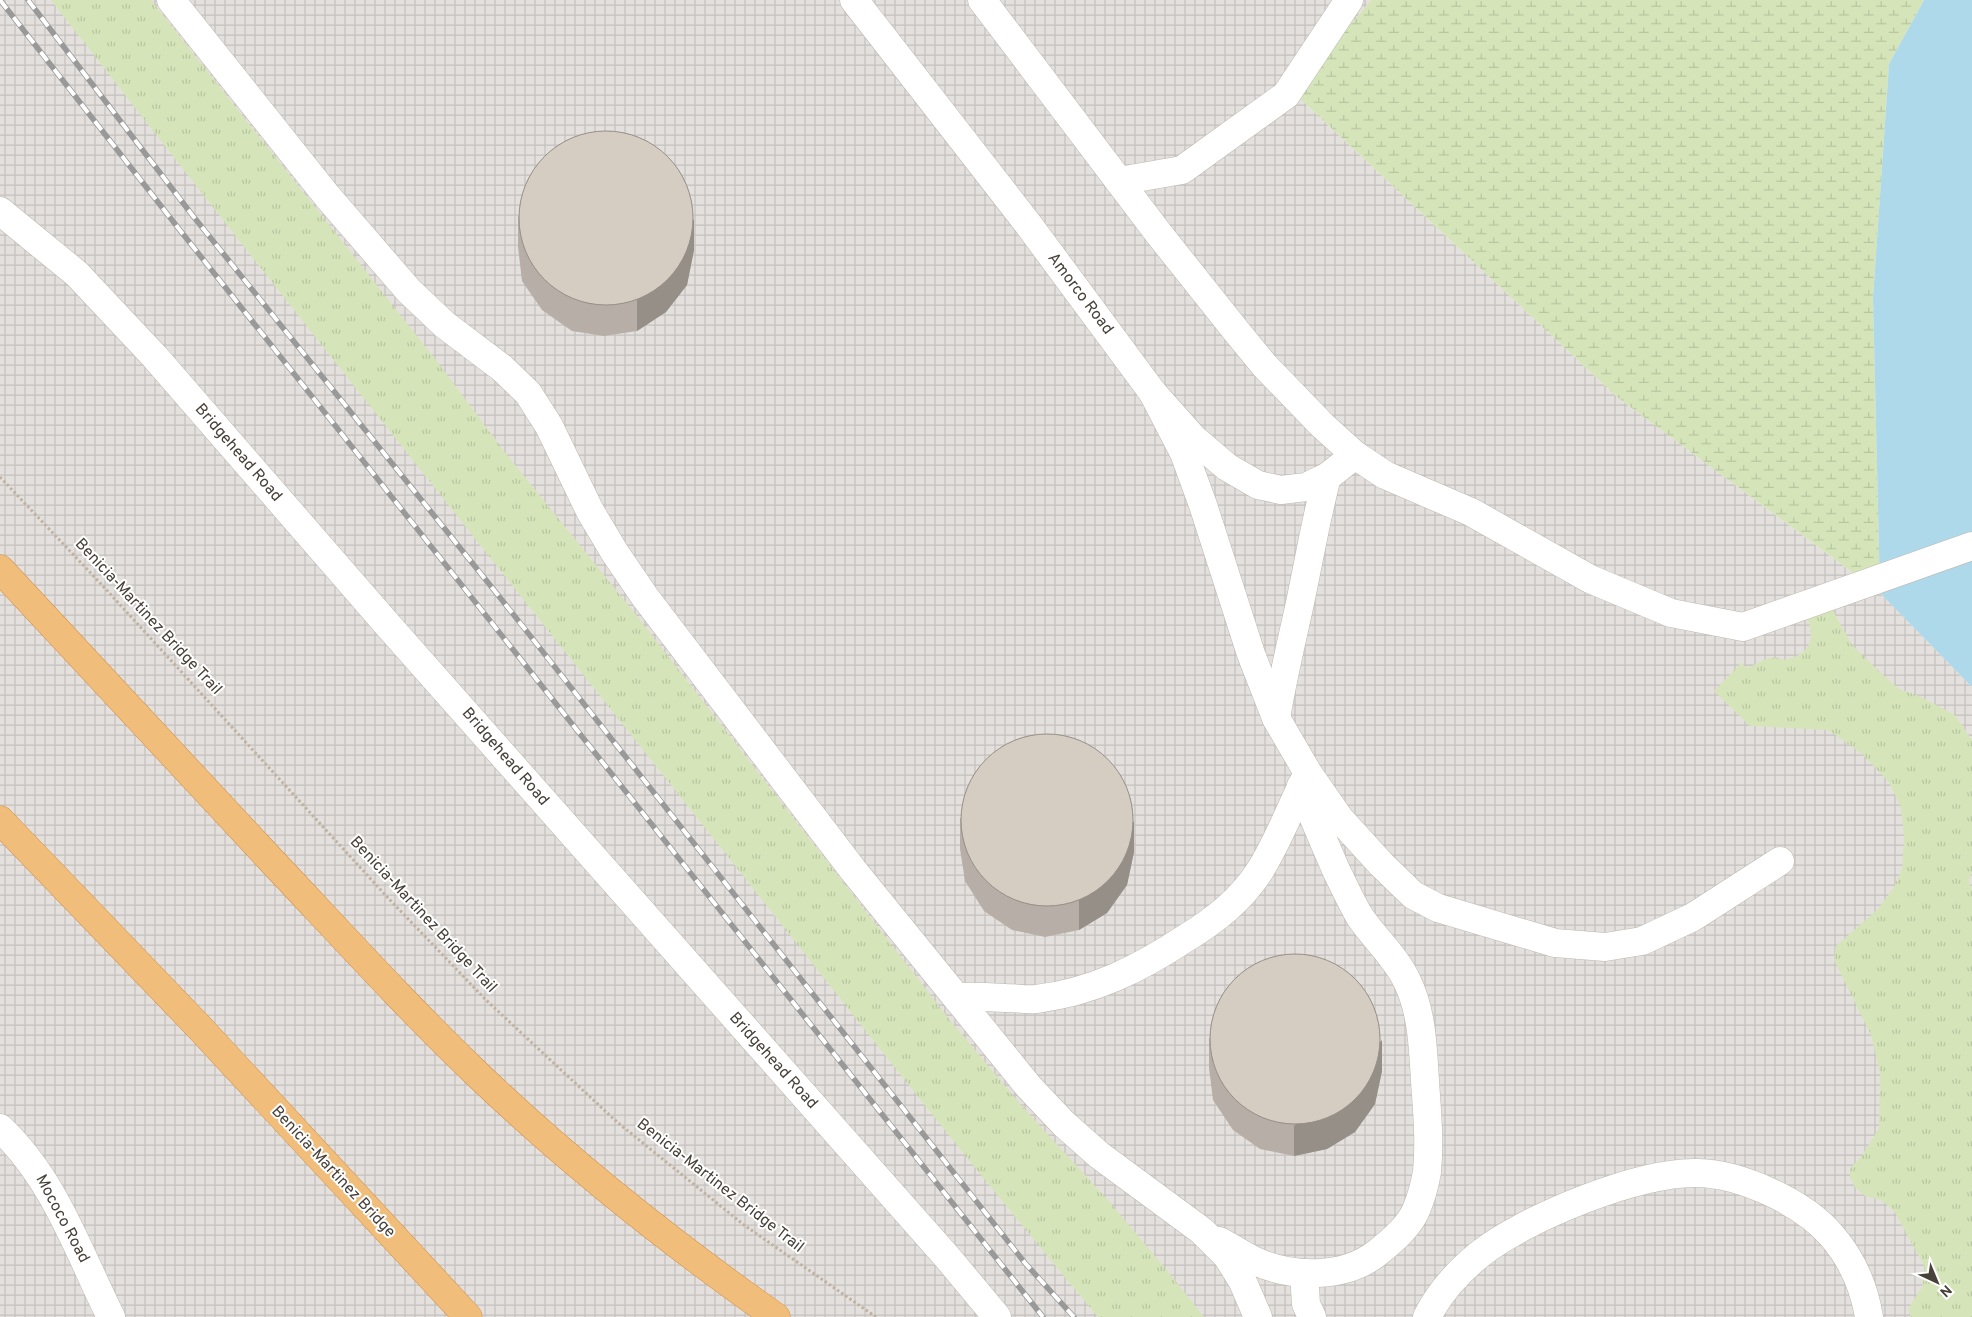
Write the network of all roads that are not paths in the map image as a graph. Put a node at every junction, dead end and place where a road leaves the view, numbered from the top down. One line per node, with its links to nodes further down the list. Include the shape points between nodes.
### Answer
1 (171, 0): 16 (street, via 327,196 409,291 528,393 549,426 590,512 615,553 853,870)
2 (854, 0): 7 (street, Amorco Road, via 1028,224)
3 (982, 0): 5 (street)
4 (1349, 0): 5 (street, via 1286,95 1182,170)
5 (1119, 181): 8 (street, via 1264,365)
6 (0, 211): 23 (street, Bridgehead Road, via 77,274 154,357)
7 (1153, 393): 9 (street, Amorco Road, via 1194,439 1227,467 1258,485 1281,490 1306,487); 12 (street, via 1184,454 1250,654)
8 (1355, 454): 9 (street, Amorco Road); 10 (street, via 1384,475 1471,512 1590,579 1671,613 1742,627)
9 (1327, 477): 12 (street, via 1284,668)
10 (1972, 546)
11 (0, 569): 22 (highway, via 378,973 478,1074 577,1164 695,1258)
12 (1276, 718): 13 (street)
13 (1305, 779): 15 (street, via 1380,864 1413,895 1438,908 1555,943 1605,947 1642,941 1694,917); 16 (street, via 1278,838 1238,899 1217,918 1172,948 1126,974 1077,992 1034,999); 19 (street, via 1314,821 1355,908 1408,981 1416,1006 1423,1055 1428,1128 1426,1173 1417,1209 1396,1238 1366,1262 1335,1272)
14 (0, 820): 21 (highway, Benicia-Martinez Bridge)
15 (1780, 861)
16 (956, 998): 18 (street, via 1028,1087 1064,1124 1099,1155)
17 (0, 1128): 20 (street, Mococo Road, via 43,1180 66,1220)
18 (1202, 1231): 19 (street, via 1256,1261); 24 (street, via 1228,1256)
19 (1304, 1273): 25 (street, via 1306,1304)
20 (111, 1317)
21 (468, 1317)
22 (776, 1317)
23 (997, 1317)
24 (1258, 1317)
25 (1312, 1317)
26 (1427, 1317): 27 (street, via 1453,1279 1480,1254 1517,1230 1608,1191 1651,1178 1697,1173 1733,1178 1769,1190 1803,1211 1831,1234 1849,1259 1865,1294)
27 (1869, 1317)

